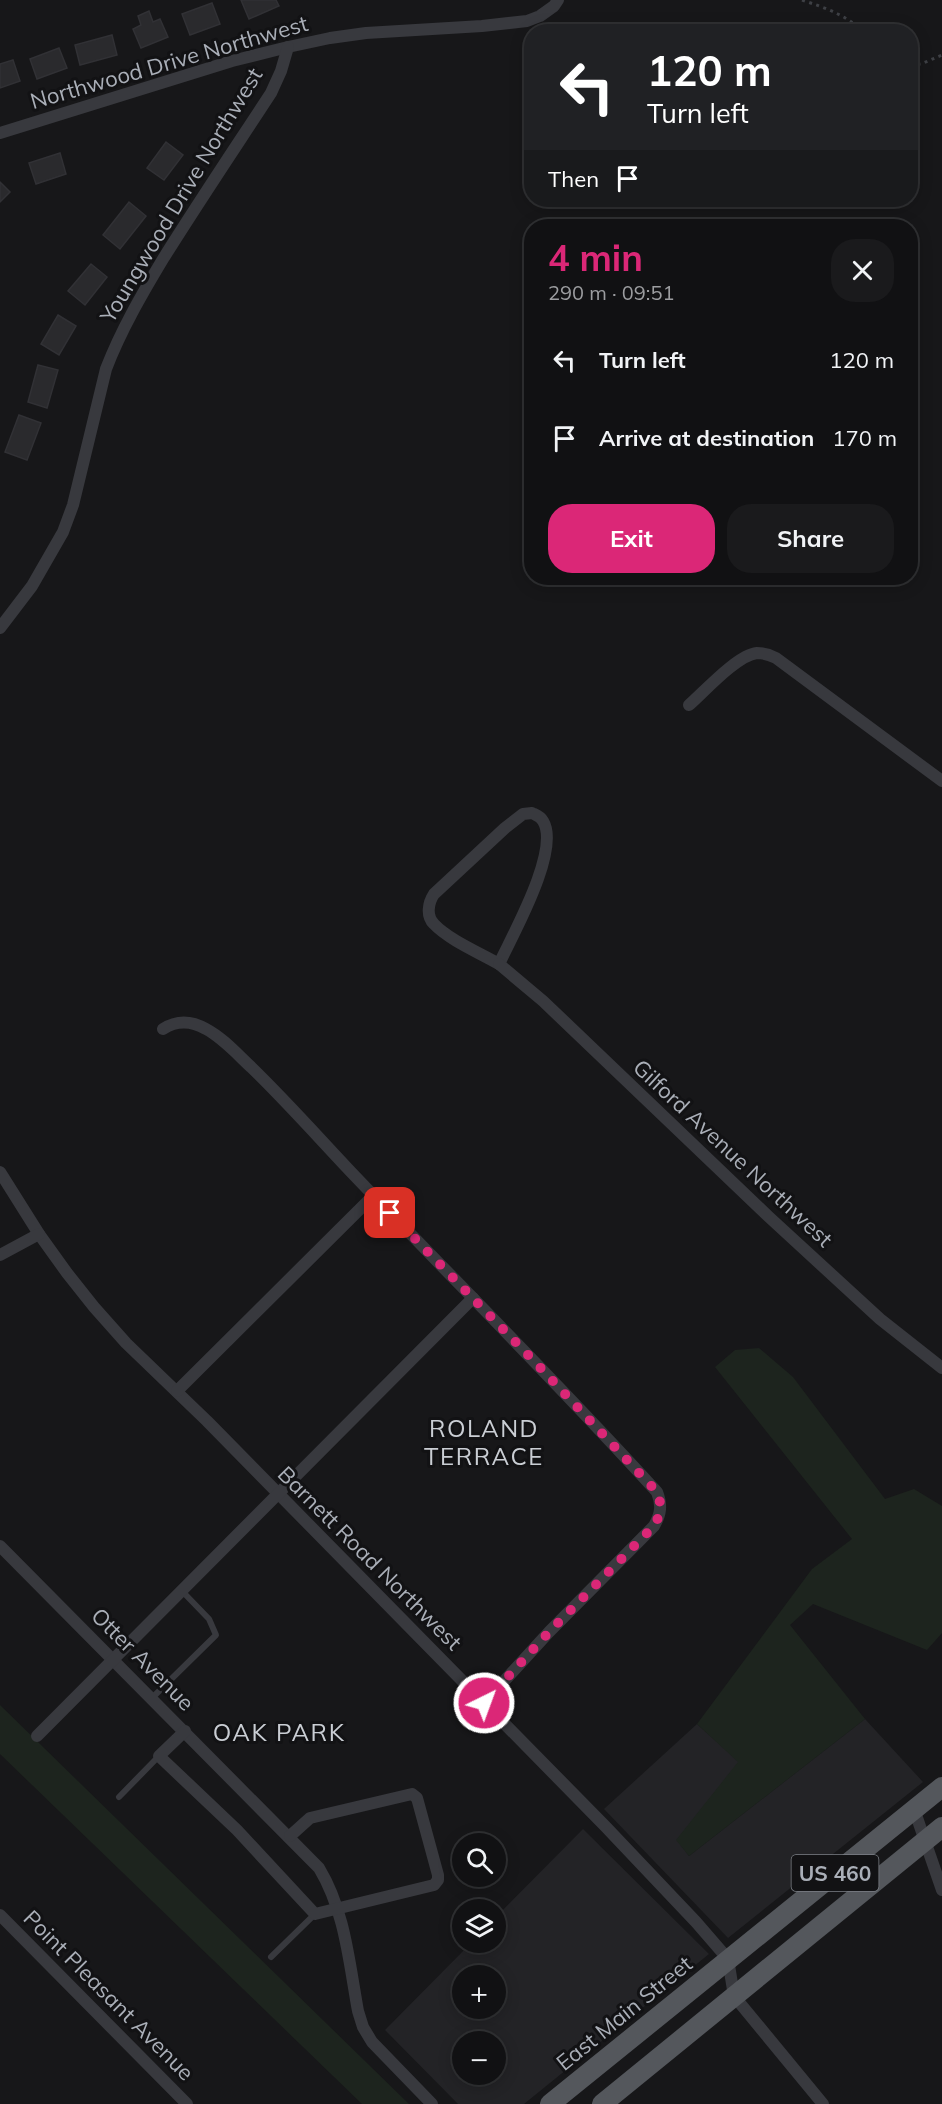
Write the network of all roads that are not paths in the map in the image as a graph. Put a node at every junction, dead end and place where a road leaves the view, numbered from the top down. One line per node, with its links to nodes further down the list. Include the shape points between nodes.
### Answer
1 (558, 0): 2 (street, Northwood Drive Northwest, via 540,16 527,21 366,33)
2 (288, 47): 3 (street, Northwood Drive Northwest); 4 (street, Youngwood Drive Northwest, via 271,93 181,230 114,348 105,369 63,532 32,586)
3 (0, 133)
4 (0, 627)
5 (689, 705): 6 (street, via 740,660 757,653 768,654)
6 (942, 781)
7 (499, 964): 7 (street, Gilford Avenue Northwest, via 434,924 429,906 434,894 505,828 523,814 532,813 544,822 546,830 541,872); 14 (street, Gilford Avenue Northwest, via 880,1319)
8 (163, 1029): 10 (street, via 190,1022 221,1039)
9 (0, 1172): 11 (street, Barnett Road Northwest)
10 (374, 1196): 13 (street); 15 (street)
11 (39, 1234): 12 (street); 15 (street, Barnett Road Northwest, via 94,1308)
12 (0, 1255)
13 (472, 1299): 16 (street); 21 (street, via 657,1492 661,1507 654,1526)
14 (942, 1368)
15 (177, 1391): 16 (street, Barnett Road Northwest)
16 (278, 1494): 18 (street); 21 (street, Barnett Road Northwest)
17 (0, 1546): 19 (street, Otter Avenue)
18 (181, 1591): 19 (street); 20 (lane, via 209,1619 216,1635)
19 (113, 1659): 20 (street, Otter Avenue); 23 (street)
20 (152, 1698): 22 (street, Otter Avenue)
21 (484, 1703): 36 (street, Barnett Road Northwest)
22 (185, 1731): 24 (street); 29 (street, Otter Avenue)
23 (37, 1736)
24 (159, 1756): 26 (lane); 33 (street, via 237,1830)
25 (942, 1787): 27 (main road, US 460)
26 (119, 1797)
27 (914, 1809): 30 (street); 36 (main road, US 460)
28 (942, 1827): 30 (main road, US 460)
29 (290, 1836): 32 (street, Otter Avenue, via 319,1868); 32 (street, via 310,1818 407,1794 417,1798 438,1880 434,1885)
30 (925, 1841): 31 (street); 37 (main road, US 460)
31 (942, 1890)
32 (339, 1907): 33 (street); 40 (street, Otter Avenue, via 363,2027 372,2042)
33 (315, 1914): 35 (lane)
34 (0, 1915): 39 (street, Point Pleasant Avenue)
35 (271, 1957)
36 (728, 1959): 37 (street); 38 (main road, East Main Street / US 460)
37 (734, 1996): 41 (main road, US 460); 42 (street)
38 (556, 2102)
39 (187, 2104)
40 (432, 2104)
41 (602, 2104)
42 (824, 2104)

